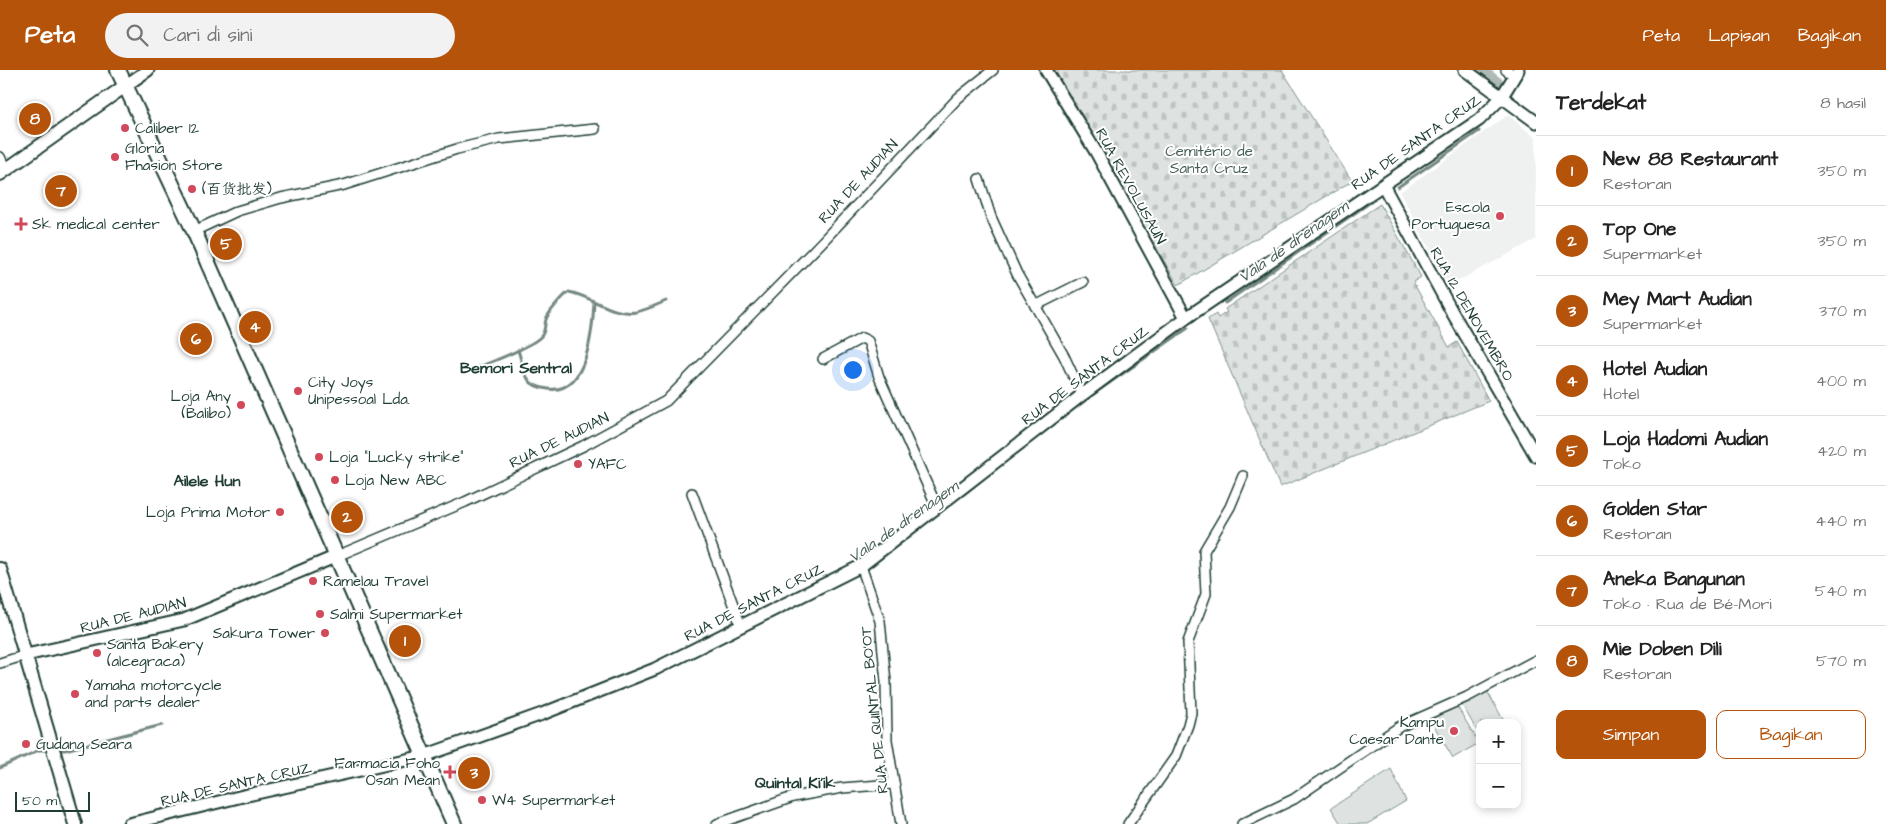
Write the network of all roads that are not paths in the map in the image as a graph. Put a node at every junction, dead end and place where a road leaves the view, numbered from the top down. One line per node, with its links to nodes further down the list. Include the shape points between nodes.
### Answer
1 (118, 70): 7 (main road)
2 (148, 70): 7 (street)
3 (993, 70): 25 (street, RUA DE AUDIAN, via 958,98 666,401 583,446 473,498)
4 (1046, 70): 18 (street, RUA REVOLUSAUN, via 1096,152)
5 (1465, 70): 8 (street)
6 (1513, 72): 8 (street, RUA DE SANTA CRUZ)
7 (125, 86): 12 (main road); 15 (main road)
8 (1501, 98): 9 (street); 14 (street, RUA DE SANTA CRUZ, via 1479,120)
9 (1534, 117)
10 (595, 129): 15 (street, via 499,139 457,149 344,185 238,211)
11 (0, 157): 12 (street)
12 (3, 172)
13 (979, 179): 17 (street, via 991,216)
14 (1383, 186): 18 (street, RUA DE SANTA CRUZ); 21 (street, RUA 12 DENOVEMBRO)
15 (194, 231): 25 (main road)
16 (1083, 282): 17 (street)
17 (1035, 306): 20 (street, via 1064,356)
18 (1186, 318): 20 (street, RUA DE SANTA CRUZ)
19 (823, 359): 24 (street, via 862,338 868,341 879,377)
20 (1082, 396): 24 (street, RUA DE SANTA CRUZ)
21 (1536, 456)
22 (1243, 476): 39 (street, via 1230,507 1204,551 1206,594 1188,642 1191,712 1188,725 1176,756)
23 (692, 493): 28 (street)
24 (937, 507): 27 (street, RUA DE SANTA CRUZ)
25 (337, 556): 29 (street, RUA DE AUDIAN, via 184,620); 32 (main road)
26 (0, 569): 29 (main road)
27 (862, 570): 28 (street, RUA DE SANTA CRUZ); 33 (street, RUA DE QUINTAL BO'OT, via 880,621 887,740)
28 (741, 626): 32 (street, RUA DE SANTA CRUZ, via 655,669)
29 (26, 655): 31 (street); 34 (main road)
30 (1536, 660): 40 (street, via 1467,697 1400,727 1294,799)
31 (0, 663)
32 (424, 756): 35 (street, RUA DE SANTA CRUZ); 36 (main road)
33 (894, 784): 37 (street, via 842,788 792,797); 38 (street, RUA DE QUINTAL BO'OT)
34 (75, 824)
35 (129, 824)
36 (454, 824)
37 (717, 824)
38 (901, 824)
39 (1128, 824)
40 (1242, 824)

